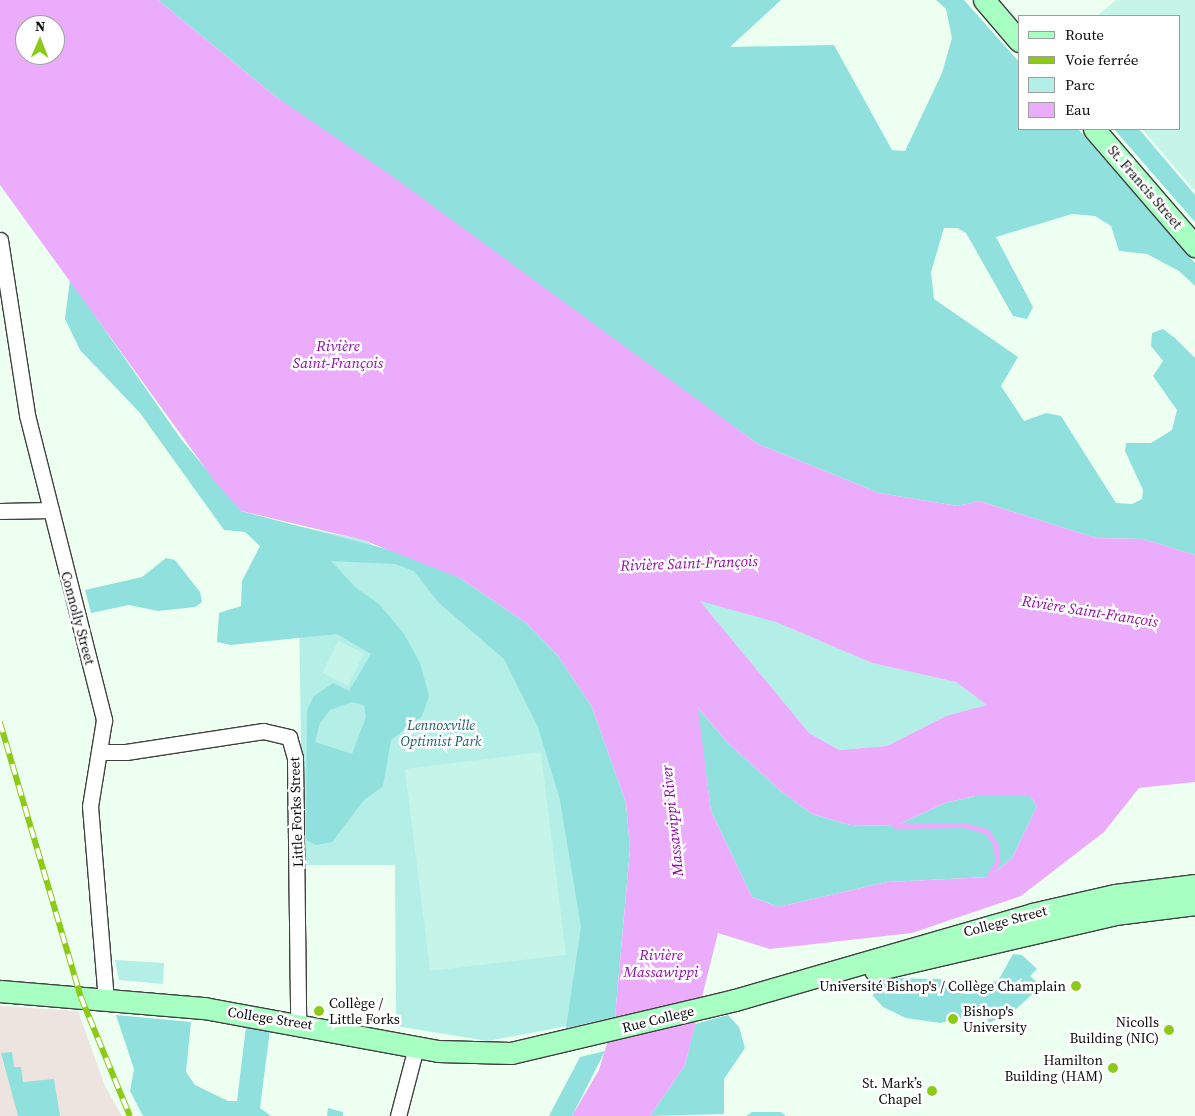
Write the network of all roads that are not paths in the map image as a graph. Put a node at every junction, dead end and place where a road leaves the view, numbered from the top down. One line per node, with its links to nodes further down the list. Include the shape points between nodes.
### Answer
1 (984, 0): 2 (main road)
2 (1018, 40)
3 (1095, 130): 5 (main road, St. Francis Street)
4 (0, 240): 6 (street, Connolly Street, via 22,391)
5 (1195, 246)
6 (51, 510): 7 (street); 8 (street, Connolly Street, via 102,705 104,731)
7 (0, 511)
8 (99, 752): 13 (street, Connolly Street, via 90,806); 15 (street, Little Forks Street, via 132,752 263,731 288,737 295,758)
9 (1195, 885): 11 (main road, College Street, via 1051,909 871,957)
10 (1195, 904): 11 (main road, College Street, via 1116,914 873,971)
11 (820, 976): 14 (main road, College Street)
12 (0, 991): 13 (main road, College Street)
13 (106, 999): 15 (main road, College Street)
14 (719, 1003): 16 (main road, Rue College)
15 (298, 1022): 17 (main road, College Street)
16 (597, 1035): 17 (main road, College Street, via 511,1053 460,1054)
17 (416, 1047): 18 (street)
18 (398, 1116)

